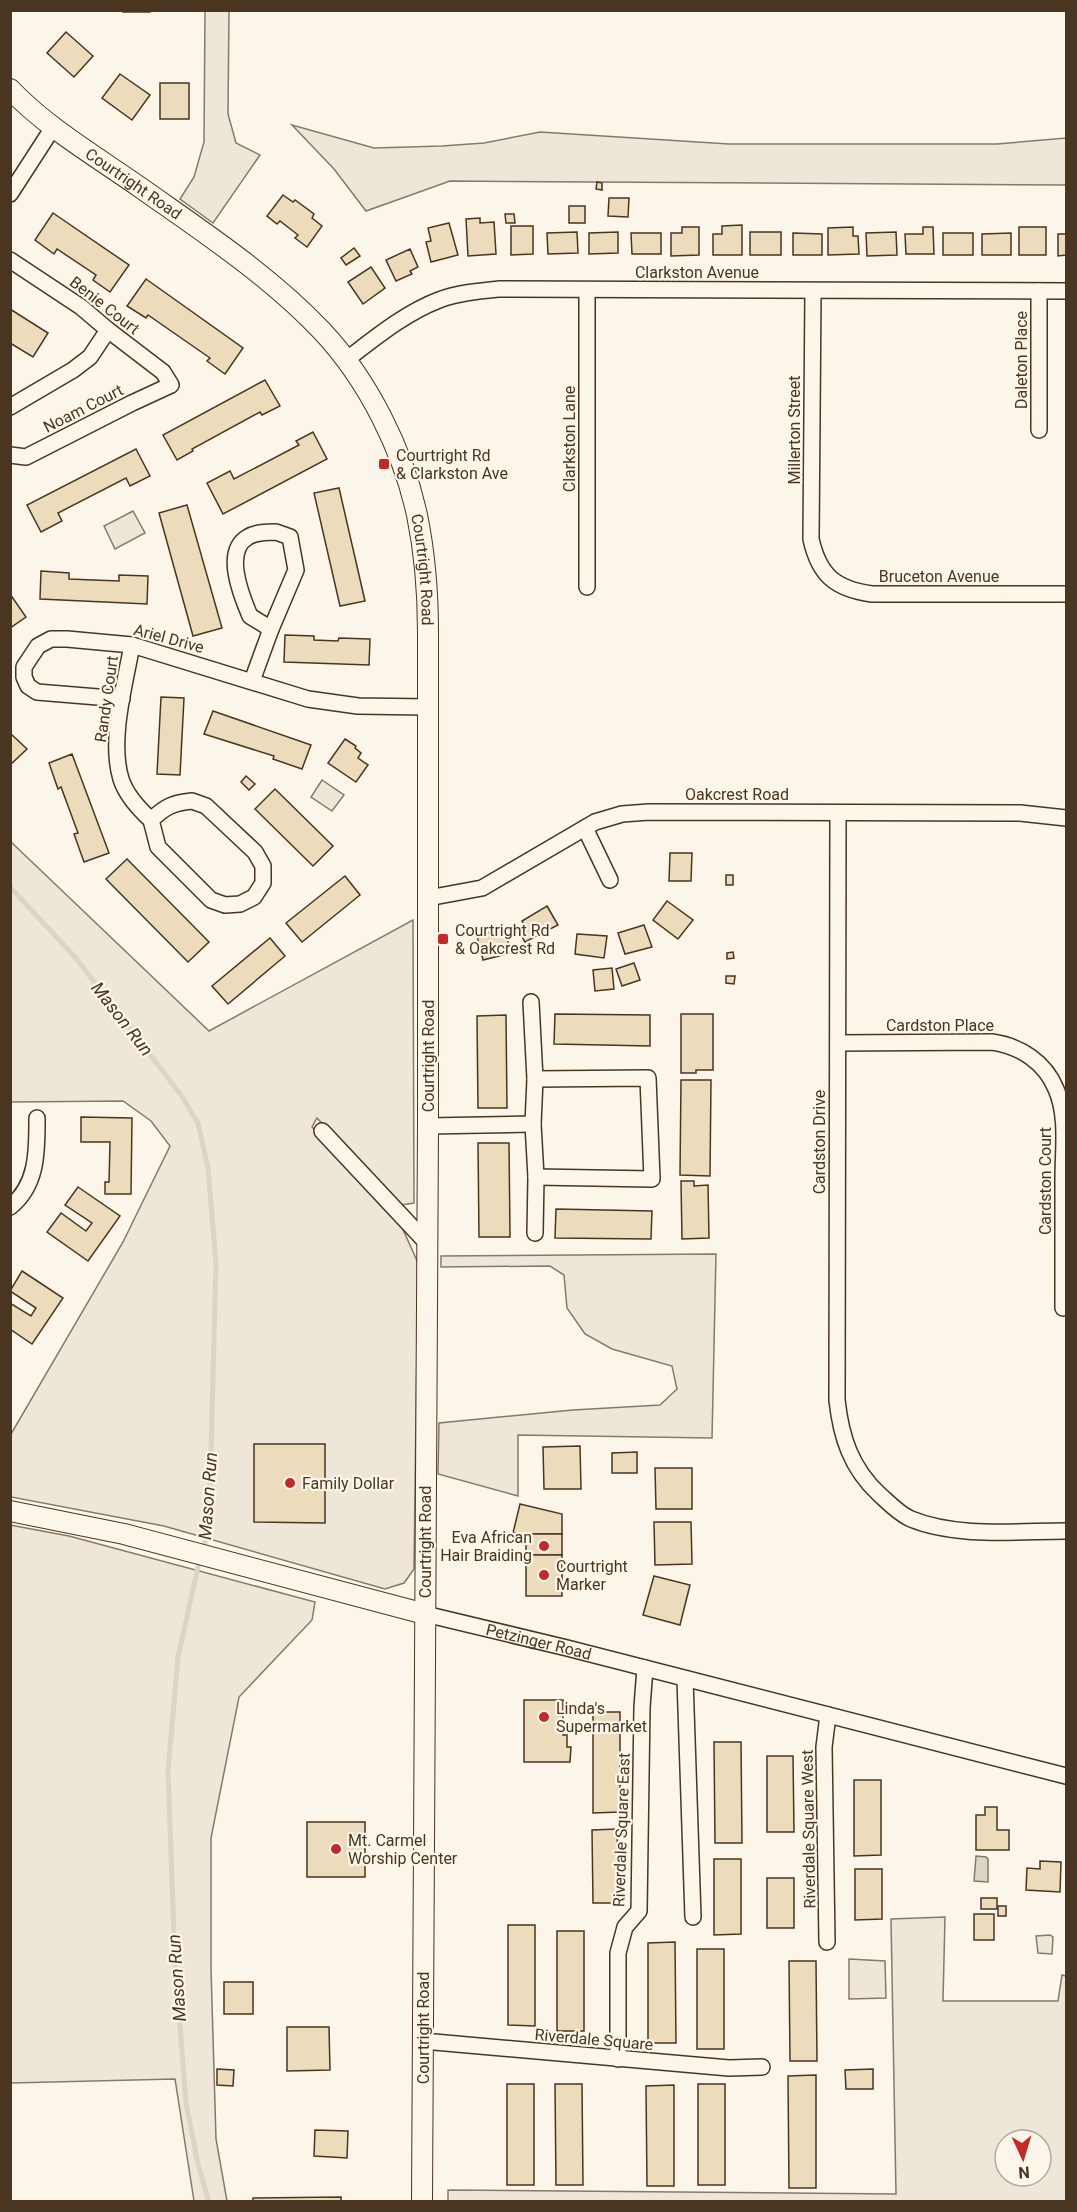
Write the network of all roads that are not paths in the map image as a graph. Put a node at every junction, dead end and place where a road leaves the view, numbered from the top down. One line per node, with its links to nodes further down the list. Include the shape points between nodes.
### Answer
1 (10, 89): 2 (street, Courtright Road)
2 (54, 126): 3 (street); 10 (street, Courtright Road, via 235,255 309,318)
3 (10, 194)
4 (10, 260): 9 (street, Benie Court, via 81,307)
5 (587, 290): 6 (street, Clarkston Avenue); 10 (street, Clarkston Avenue, via 498,289 441,299 414,311); 16 (street, Clarkston Lane)
6 (813, 291): 7 (street, Clarkston Avenue); 15 (street, Millerton Street, via 811,539)
7 (1039, 291): 8 (street, Clarkston Avenue); 13 (street, Daleton Place)
8 (1066, 291)
9 (108, 330): 11 (street, Benie Court, via 163,372); 12 (street, via 82,364)
10 (346, 360): 22 (street, Courtright Road, via 386,429 417,513 428,601)
11 (171, 385): 14 (street, Noam Court, via 26,457)
12 (10, 407)
13 (1039, 430)
14 (10, 456)
15 (821, 568): 17 (street, Bruceton Avenue, via 843,587 872,594)
16 (587, 587)
17 (1066, 594)
18 (271, 628): 18 (street, via 296,570 290,537 276,531 248,537 238,546 234,560 250,616); 20 (street)
19 (132, 645): 20 (street, Ariel Drive); 21 (street, Randy Court); 21 (street, Ariel Drive, via 51,639 38,646 24,667 28,686 37,692)
20 (252, 681): 22 (street, Ariel Drive, via 328,702)
21 (122, 699): 25 (street, Randy Court, via 116,751 122,780 136,806)
22 (428, 707): 28 (street, Courtright Road)
23 (838, 813): 24 (street, Oakcrest Road, via 1020,813); 26 (street, Oakcrest Road, via 649,812 622,814); 30 (street, Cardston Drive)
24 (1066, 818)
25 (151, 820): 25 (street, Randy Court, via 176,802 192,801 206,806 255,852 263,866 263,883 254,897 240,904 225,905 211,900 158,847)
26 (585, 828): 27 (street); 28 (street, Oakcrest Road, via 482,888)
27 (610, 880)
28 (428, 898): 35 (street, Courtright Road)
29 (531, 1002): 32 (street)
30 (838, 1043): 31 (street, Cardston Place, via 992,1042 1016,1048); 43 (street, Cardston Drive, via 837,1400 845,1447 871,1486 910,1518 949,1530)
31 (1037, 1062): 41 (street, Cardston Court, via 1056,1089 1064,1122)
32 (535, 1079): 34 (street); 37 (street, via 648,1078 652,1179)
33 (38, 1118): 38 (street, via 37,1155 31,1182)
34 (533, 1124): 35 (street); 37 (street)
35 (428, 1126): 40 (street, Courtright Road)
36 (322, 1131): 40 (street)
37 (536, 1177): 39 (street)
38 (10, 1206)
39 (535, 1233)
40 (426, 1242): 44 (street, Courtright Road)
41 (1063, 1308)
42 (10, 1511): 44 (street, Petzinger Road, via 68,1521)
43 (1066, 1531)
44 (425, 1614): 45 (street, Petzinger Road); 51 (street, Courtright Road)
45 (645, 1668): 46 (street, Petzinger Road); 52 (street, Riverdale Square East, via 639,1911 625,1927 618,1953)
46 (686, 1679): 47 (street, Petzinger Road); 49 (street)
47 (828, 1715): 48 (street, Petzinger Road); 50 (street, Riverdale Square West, via 824,1747)
48 (1066, 1776)
49 (693, 1917)
50 (827, 1942)
51 (423, 2041): 52 (street, Riverdale Square); 54 (street, Courtright Road)
52 (618, 2059): 53 (street, Riverdale Square)
53 (762, 2067)
54 (422, 2202)

